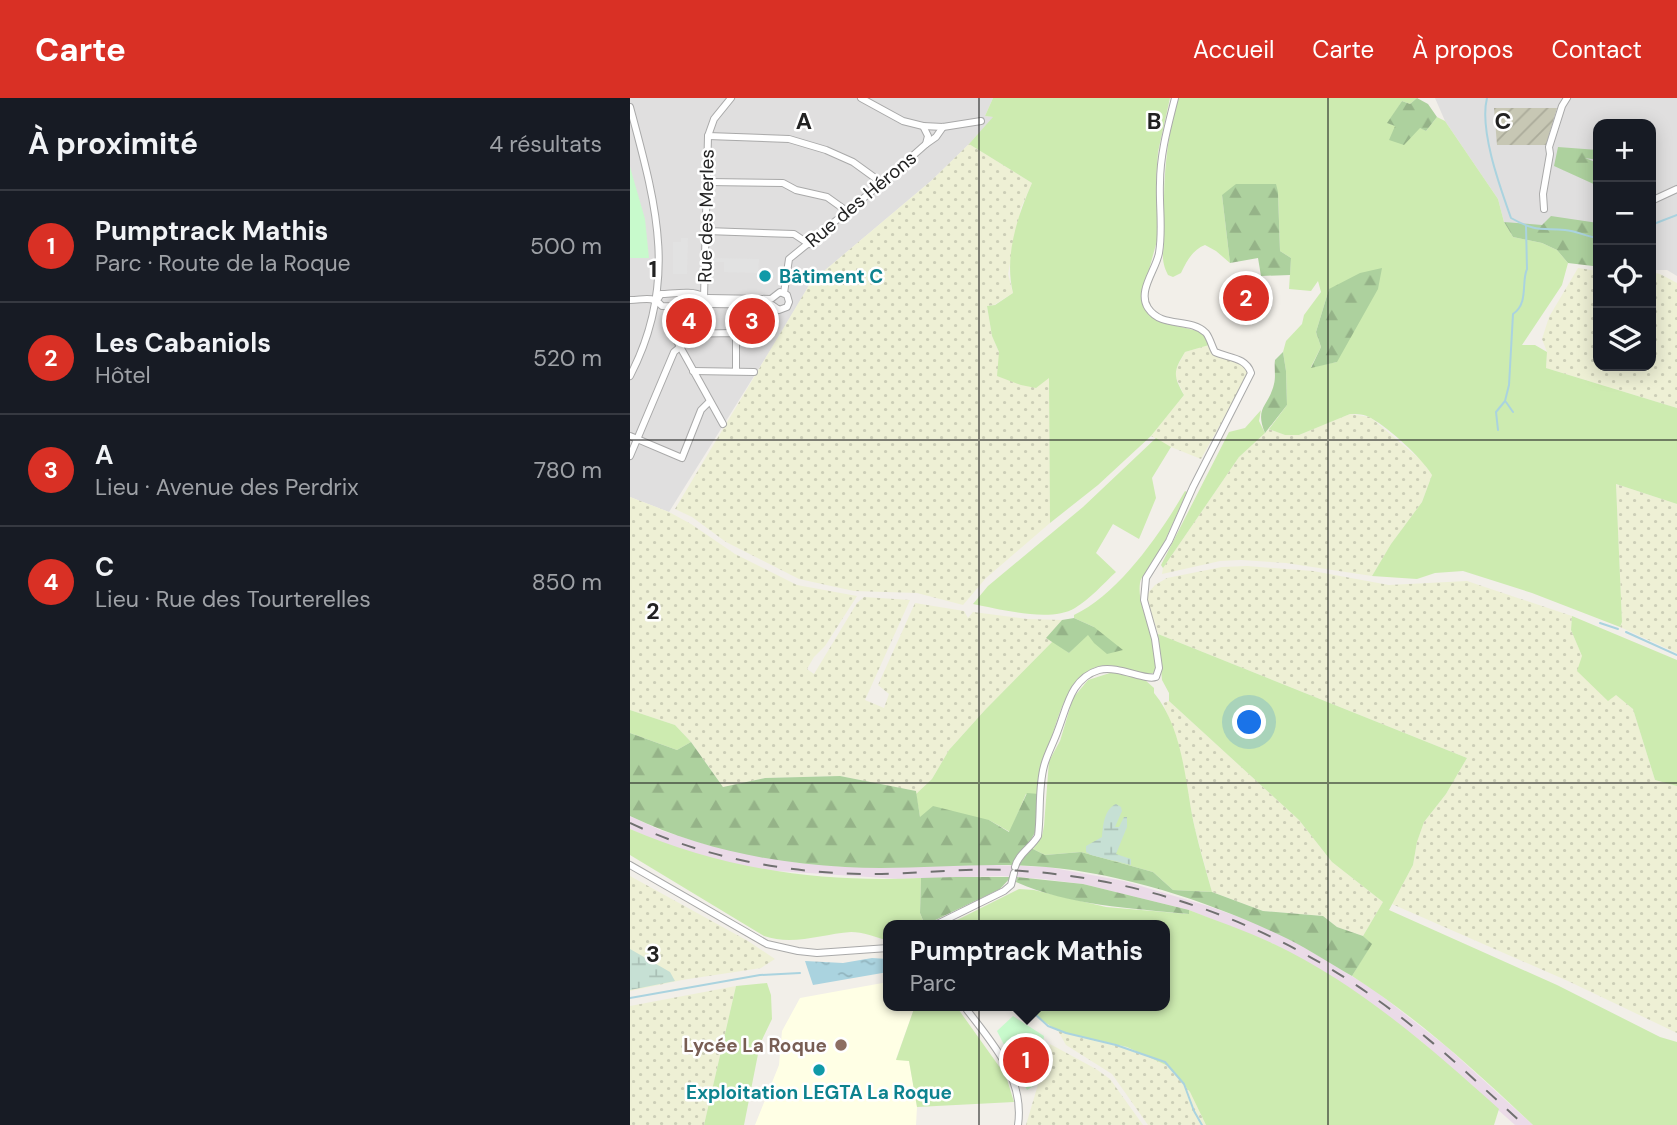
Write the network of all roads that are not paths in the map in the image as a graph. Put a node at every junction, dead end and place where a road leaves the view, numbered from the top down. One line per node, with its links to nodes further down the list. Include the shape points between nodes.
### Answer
1 (731, 98): 9 (street, Rue des Merles, via 714,119)
2 (860, 98): 7 (street, via 903,121)
3 (1175, 98): 35 (street, via 1163,147 1158,258 1145,290 1146,305 1162,320 1197,327 1207,334 1215,352 1241,360 1251,373 1169,541 1146,578 1143,593 1156,649 1157,677 1110,669 1086,676 1077,685 1044,766 1038,836 1017,860 1011,885)
4 (1567, 98): 15 (street, via 1549,148)
5 (630, 107): 21 (street, via 659,245)
6 (981, 121): 8 (street, Rue des Hérons)
7 (923, 126): 8 (street, Rue des Hérons); 10 (street)
8 (943, 127): 10 (street, Rue des Hérons)
9 (708, 136): 11 (street, Rue des Merles); 12 (street, via 789,139 853,162)
10 (927, 140): 12 (street, Rue des Hérons)
11 (707, 182): 16 (street, via 783,183 827,197); 17 (street, Rue des Merles)
12 (882, 183): 16 (street, Rue des Hérons)
13 (1677, 189): 14 (street)
14 (1656, 199)
15 (1544, 209)
16 (848, 212): 18 (street, Rue des Hérons)
17 (706, 231): 18 (street, via 794,234); 22 (street, Rue des Merles)
18 (809, 244): 19 (street, Rue des Hérons, via 789,259)
19 (784, 293): 22 (street, via 771,299); 22 (street, via 789,302 779,310)
20 (630, 300): 21 (street)
21 (657, 300): 22 (street, via 661,294 696,294); 23 (street, via 662,306); 29 (street)
22 (704, 300): 23 (street, via 701,306)
23 (672, 306): 24 (street)
24 (673, 334): 25 (street); 27 (street, via 736,333)
25 (680, 347): 26 (street); 32 (street)
26 (693, 371): 27 (street); 30 (street)
27 (736, 372): 28 (street)
28 (754, 372)
29 (630, 376)
30 (709, 402): 31 (street); 32 (street, via 701,410 682,458)
31 (723, 425)
32 (633, 438): 33 (street)
33 (630, 456)
34 (630, 865): 36 (street, via 767,944 817,953)
35 (945, 920)
36 (883, 948)
37 (968, 1011): 38 (street, via 1014,1077 1020,1104)
38 (1018, 1125)

